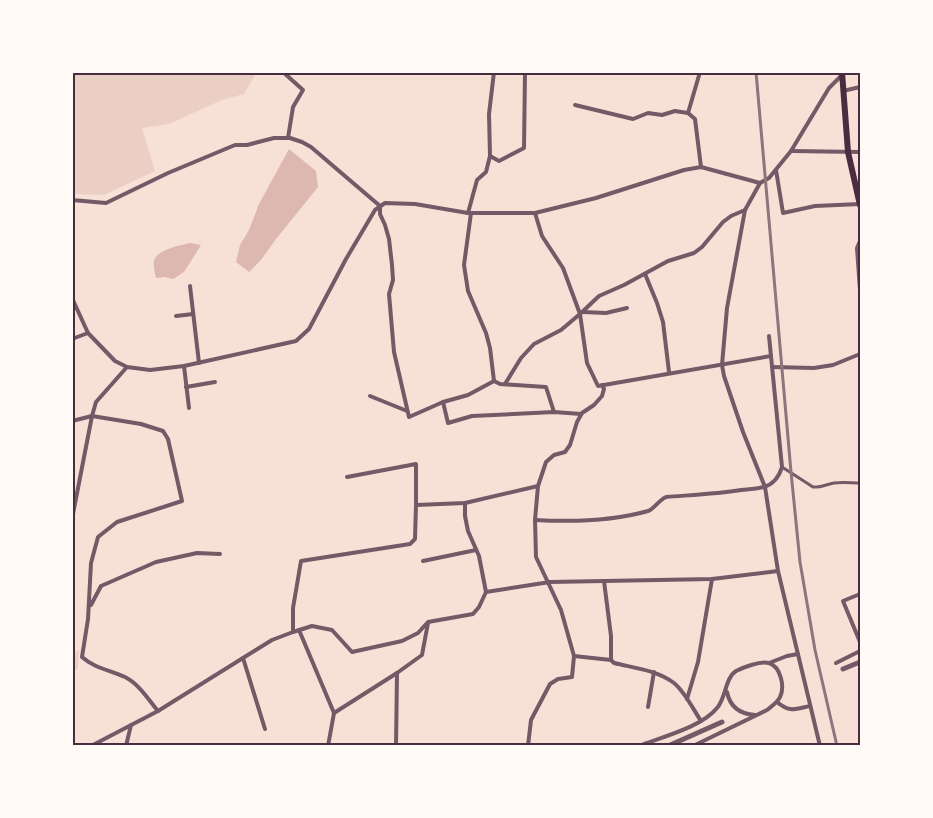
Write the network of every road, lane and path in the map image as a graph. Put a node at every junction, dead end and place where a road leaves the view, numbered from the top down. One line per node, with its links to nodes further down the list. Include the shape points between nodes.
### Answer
1 (283, 72): 10 (street, via 303,90 293,107)
2 (494, 72): 14 (street, via 489,114)
3 (525, 72): 14 (street, via 524,148 499,161)
4 (700, 72): 9 (street)
5 (842, 74): 7 (highway); 11 (street, via 829,88)
6 (860, 88): 7 (street)
7 (843, 91): 12 (highway)
8 (575, 106): 9 (street, via 633,119 648,113)
9 (688, 113): 15 (street, via 695,119)
10 (288, 138): 18 (street, via 235,145 106,203); 20 (street, via 311,147)
11 (791, 151): 12 (street); 16 (street)
12 (848, 152): 13 (street); 19 (highway)
13 (860, 152)
14 (490, 156): 22 (street, via 486,172 477,180)
15 (701, 167): 17 (street); 23 (street)
16 (776, 169): 17 (street); 19 (street, via 782,213 815,206)
17 (760, 183): 21 (street)
18 (72, 200)
19 (860, 204)
20 (380, 206): 22 (street, via 385,203 415,204); 38 (street, via 346,259 316,317 296,341); 52 (street, via 392,265 393,280 389,294 394,352)
21 (745, 210): 25 (street, via 727,219 694,253); 39 (street, via 727,308)
22 (470, 213): 23 (street); 45 (street, via 465,274 468,291 486,332)
23 (535, 213): 30 (street, via 542,236 563,268)
24 (860, 241): 27 (street, via 857,248)
25 (645, 274): 30 (street, via 599,296); 43 (street, via 663,322)
26 (190, 286): 31 (street)
27 (860, 290)
28 (72, 298): 33 (street)
29 (626, 308): 30 (street, via 606,313)
30 (582, 313): 46 (street, via 561,330 534,344); 47 (street, via 587,363 598,386)
31 (194, 314): 32 (street); 38 (street)
32 (176, 316)
33 (88, 333): 35 (street); 41 (street, via 115,361)
34 (769, 336): 37 (street)
35 (72, 339)
36 (860, 354): 42 (street, via 833,365 814,368)
37 (771, 356): 39 (street); 42 (street)
38 (200, 363): 40 (street)
39 (722, 365): 43 (street); 61 (street)
40 (184, 366): 41 (street, via 150,370); 48 (street)
41 (127, 367): 55 (street, via 96,402)
42 (772, 367): 57 (street)
43 (669, 372): 47 (street)
44 (215, 382): 48 (street)
45 (494, 382): 46 (street); 50 (street, via 468,395)
46 (505, 384): 53 (street, via 546,387)
47 (602, 384): 54 (street, via 602,396)
48 (186, 387): 51 (street)
49 (370, 396): 52 (street)
50 (443, 402): 52 (street, via 409,417); 53 (street, via 448,423 472,416)
51 (189, 408)
52 (407, 411)
53 (554, 412): 54 (street)
54 (581, 414): 60 (street, via 570,445 565,452 546,462)
55 (92, 416): 56 (street); 64 (street); 75 (street, via 163,431 168,439 182,501 117,522 98,537 91,563)
56 (72, 421)
57 (782, 468): 59 (street, via 818,488 844,482); 61 (street, via 779,476)
58 (347, 477): 63 (street, via 416,464)
59 (860, 483)
60 (538, 486): 62 (street); 65 (street)
61 (765, 487): 65 (street, via 666,497 650,510 611,517 573,522); 69 (street)
62 (465, 503): 63 (street); 66 (street, via 468,531)
63 (416, 504): 78 (street, via 415,539 410,544 301,561 293,608)
64 (72, 519)
65 (534, 520): 72 (street, via 536,557)
66 (476, 550): 68 (street); 73 (street)
67 (220, 554): 75 (street, via 197,553 156,562 112,580 101,586)
68 (423, 561)
69 (778, 571): 70 (street); 81 (street)
70 (712, 579): 71 (street); 92 (street, via 698,662)
71 (604, 581): 72 (street); 84 (street, via 611,636)
72 (550, 582): 73 (street); 82 (street)
73 (486, 592): 76 (street, via 473,614)
74 (860, 594): 79 (street, via 843,601)
75 (89, 609): 96 (street, via 82,656 102,670 126,678 140,688)
76 (428, 622): 77 (street, via 402,641 352,652 332,630 312,626); 90 (street, via 422,654)
77 (299, 630): 78 (street); 97 (street)
78 (293, 632): 83 (street, via 272,640)
79 (860, 642)
80 (860, 651): 86 (street)
81 (798, 654): 87 (street); 94 (street)
82 (574, 656): 84 (street); 107 (street, via 572,677 550,684 531,720)
83 (243, 658): 96 (street); 102 (street)
84 (610, 660): 89 (street)
85 (860, 662): 88 (street)
86 (836, 663)
87 (769, 664): 91 (street, via 758,663 734,672); 93 (street, via 776,669 781,680 782,692)
88 (843, 669)
89 (654, 672): 92 (street, via 675,683); 95 (street)
90 (397, 673): 97 (street); 106 (street)
91 (726, 690): 98 (street, via 734,708); 99 (street, via 718,707)
92 (687, 699): 99 (street)
93 (776, 702): 94 (street, via 790,710); 98 (street)
94 (810, 706): 111 (street)
95 (648, 707)
96 (158, 711): 101 (street)
97 (334, 713): 105 (street)
98 (755, 715): 110 (street)
99 (701, 721): 108 (street)
100 (722, 722): 109 (street)
101 (131, 726): 103 (street); 104 (street)
102 (265, 729)
103 (91, 746)
104 (126, 746)
105 (328, 746)
106 (396, 746)
107 (528, 746)
108 (639, 746)
109 (668, 746)
110 (693, 746)
111 (820, 746)

